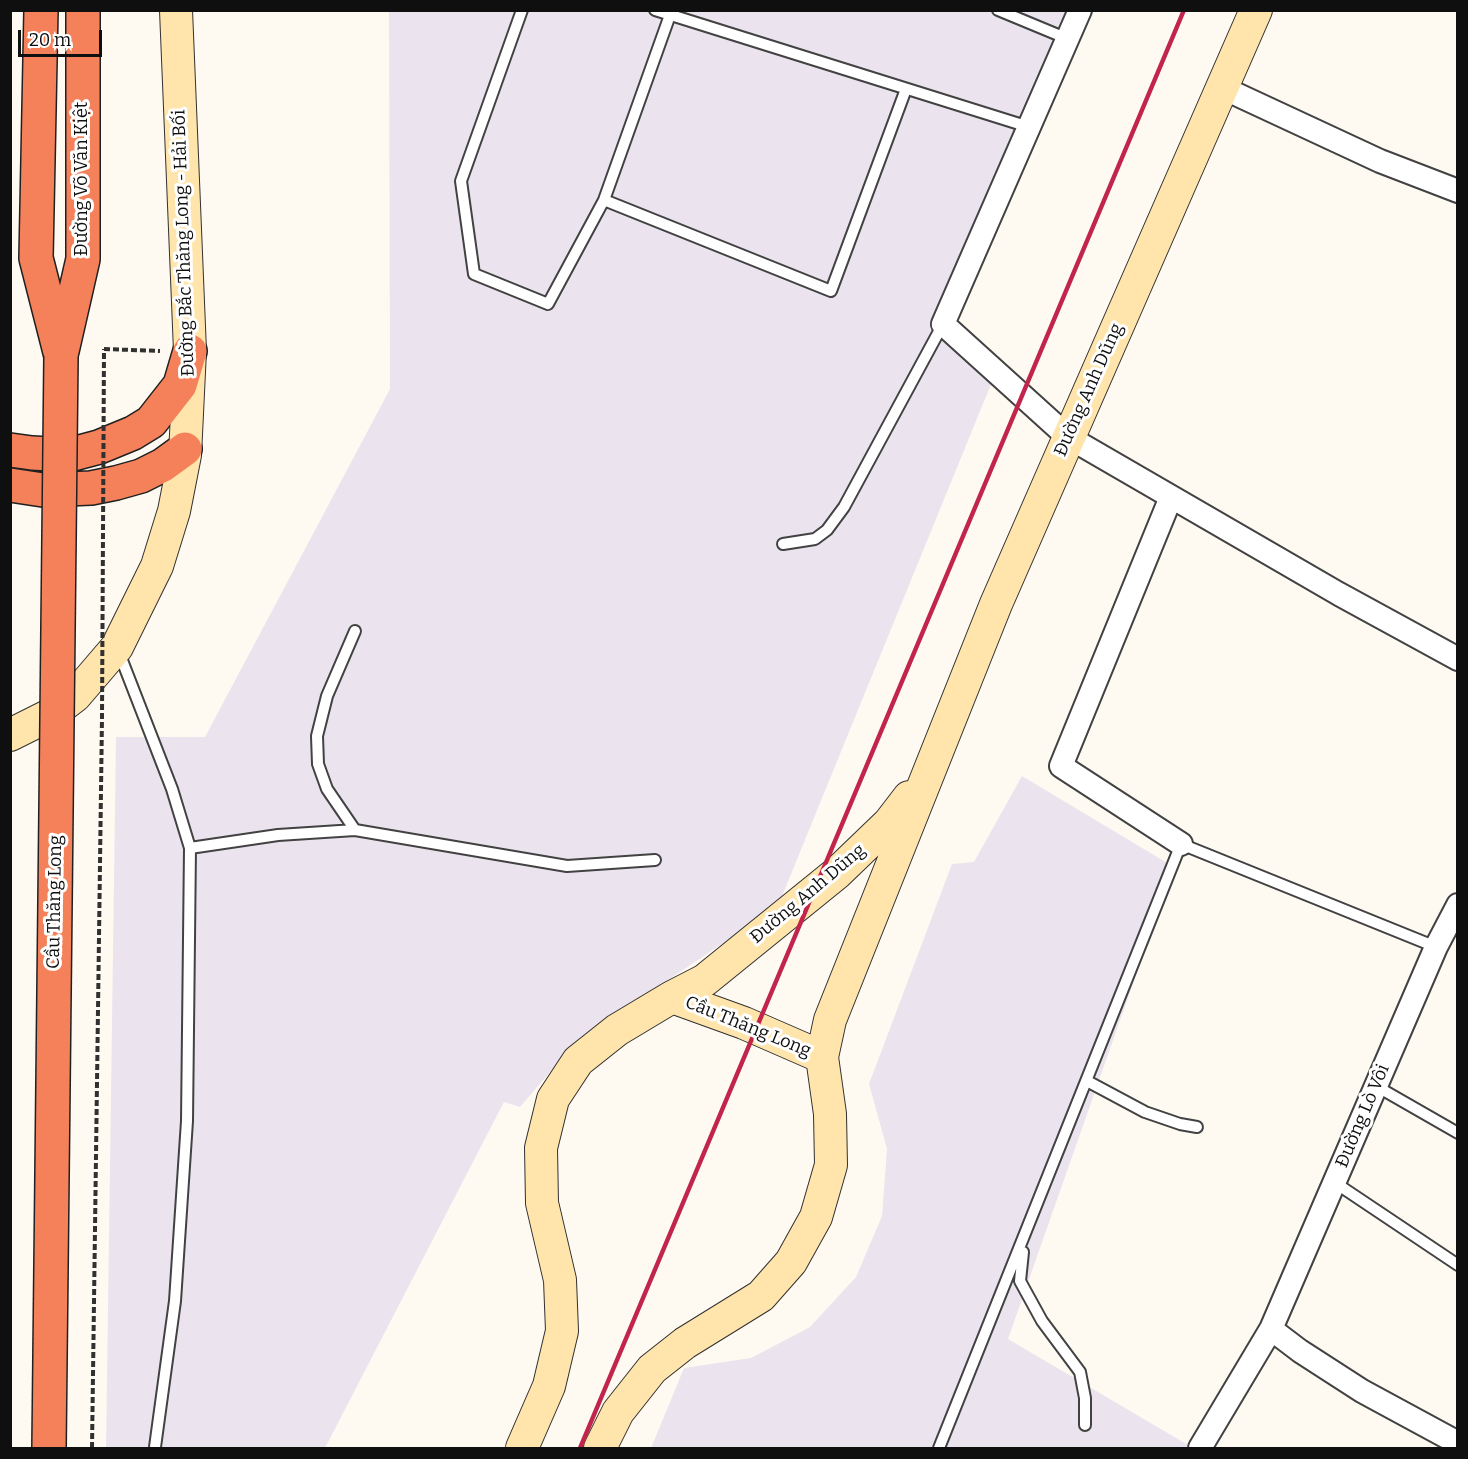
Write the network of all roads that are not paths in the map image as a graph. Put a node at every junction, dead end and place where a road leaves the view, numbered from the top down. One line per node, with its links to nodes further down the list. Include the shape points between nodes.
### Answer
1 (41, 10): 18 (highway, via 36,258)
2 (82, 10): 18 (highway, Đường Võ Văn Kiệt, via 83,259)
3 (176, 10): 17 (main road, Đường Bắc Thăng Long - Hải Bối)
4 (522, 10): 15 (lane, via 461,181 474,274 548,304)
5 (655, 10): 9 (lane)
6 (998, 10): 10 (lane)
7 (1080, 10): 10 (street)
8 (1256, 10): 11 (main road, Đường Anh Dũng)
9 (670, 15): 12 (lane); 15 (lane)
10 (1068, 39): 13 (street)
11 (1223, 88): 14 (street, via 1380,161); 19 (main road, Đường Anh Dũng)
12 (906, 89): 13 (lane); 15 (lane, via 831,291)
13 (1029, 127): 16 (street)
14 (1458, 191)
15 (604, 200)
16 (943, 324): 19 (street); 24 (lane, via 844,507 827,530 815,538)
17 (190, 351): 20 (main road, Đường Bắc Thăng Long - Hải Bối); 21 (highway, via 180,386 151,422 133,433 69,455)
18 (61, 356): 49 (highway, Cầu Thăng Long, bridge)
19 (1068, 437): 23 (street); 29 (main road, Đường Anh Dũng)
20 (185, 449): 22 (highway, via 141,476 92,488 43,490); 26 (main road, Đường Bắc Thăng Long - Hải Bối, via 174,511 157,566)
21 (10, 450)
22 (10, 485)
23 (1171, 497): 27 (street); 31 (street, via 1061,766)
24 (783, 544)
25 (355, 631): 30 (lane, via 327,696 317,736 318,764 327,789)
26 (117, 647): 28 (main road, Đường Bắc Thăng Long - Hải Bối, via 75,696 50,715); 32 (lane, via 172,789)
27 (1458, 659)
28 (10, 735)
29 (928, 772): 36 (main road, Đường Anh Dũng, via 889,823 837,873 705,980); 37 (main road, Đường Anh Dũng, via 830,1020)
30 (355, 830): 32 (lane, via 278,835); 33 (lane, via 567,866)
31 (1181, 844): 35 (lane); 38 (lane)
32 (190, 848): 48 (lane, via 187,1121 175,1301)
33 (655, 860)
34 (1458, 905): 35 (street, Đường Lò Vôi)
35 (1436, 947): 39 (street, Đường Lò Vôi)
36 (672, 997): 37 (main road, Cầu Thăng Long); 50 (main road, Cầu Thăng Long, via 617,1030 578,1061 553,1099 541,1148 542,1203 560,1280 562,1331 549,1386)
37 (822, 1057): 51 (main road, Cầu Thăng Long, via 830,1114 831,1165 816,1218 791,1262 761,1296 652,1369 618,1412)
38 (1087, 1081): 40 (lane, via 1145,1112); 43 (lane)
39 (1376, 1086): 41 (lane); 42 (street, Đường Lò Vôi)
40 (1197, 1127)
41 (1458, 1133)
42 (1334, 1182): 44 (lane); 45 (street, Đường Lò Vôi)
43 (1025, 1236): 46 (lane, via 1020,1281 1042,1321 1080,1372); 52 (lane)
44 (1458, 1265)
45 (1271, 1329): 47 (street, via 1362,1391); 53 (street, Đường Lò Vôi)
46 (1085, 1425)
47 (1458, 1443)
48 (155, 1447)
49 (49, 1449)
50 (522, 1449)
51 (600, 1449)
52 (939, 1449)
53 (1200, 1449)

